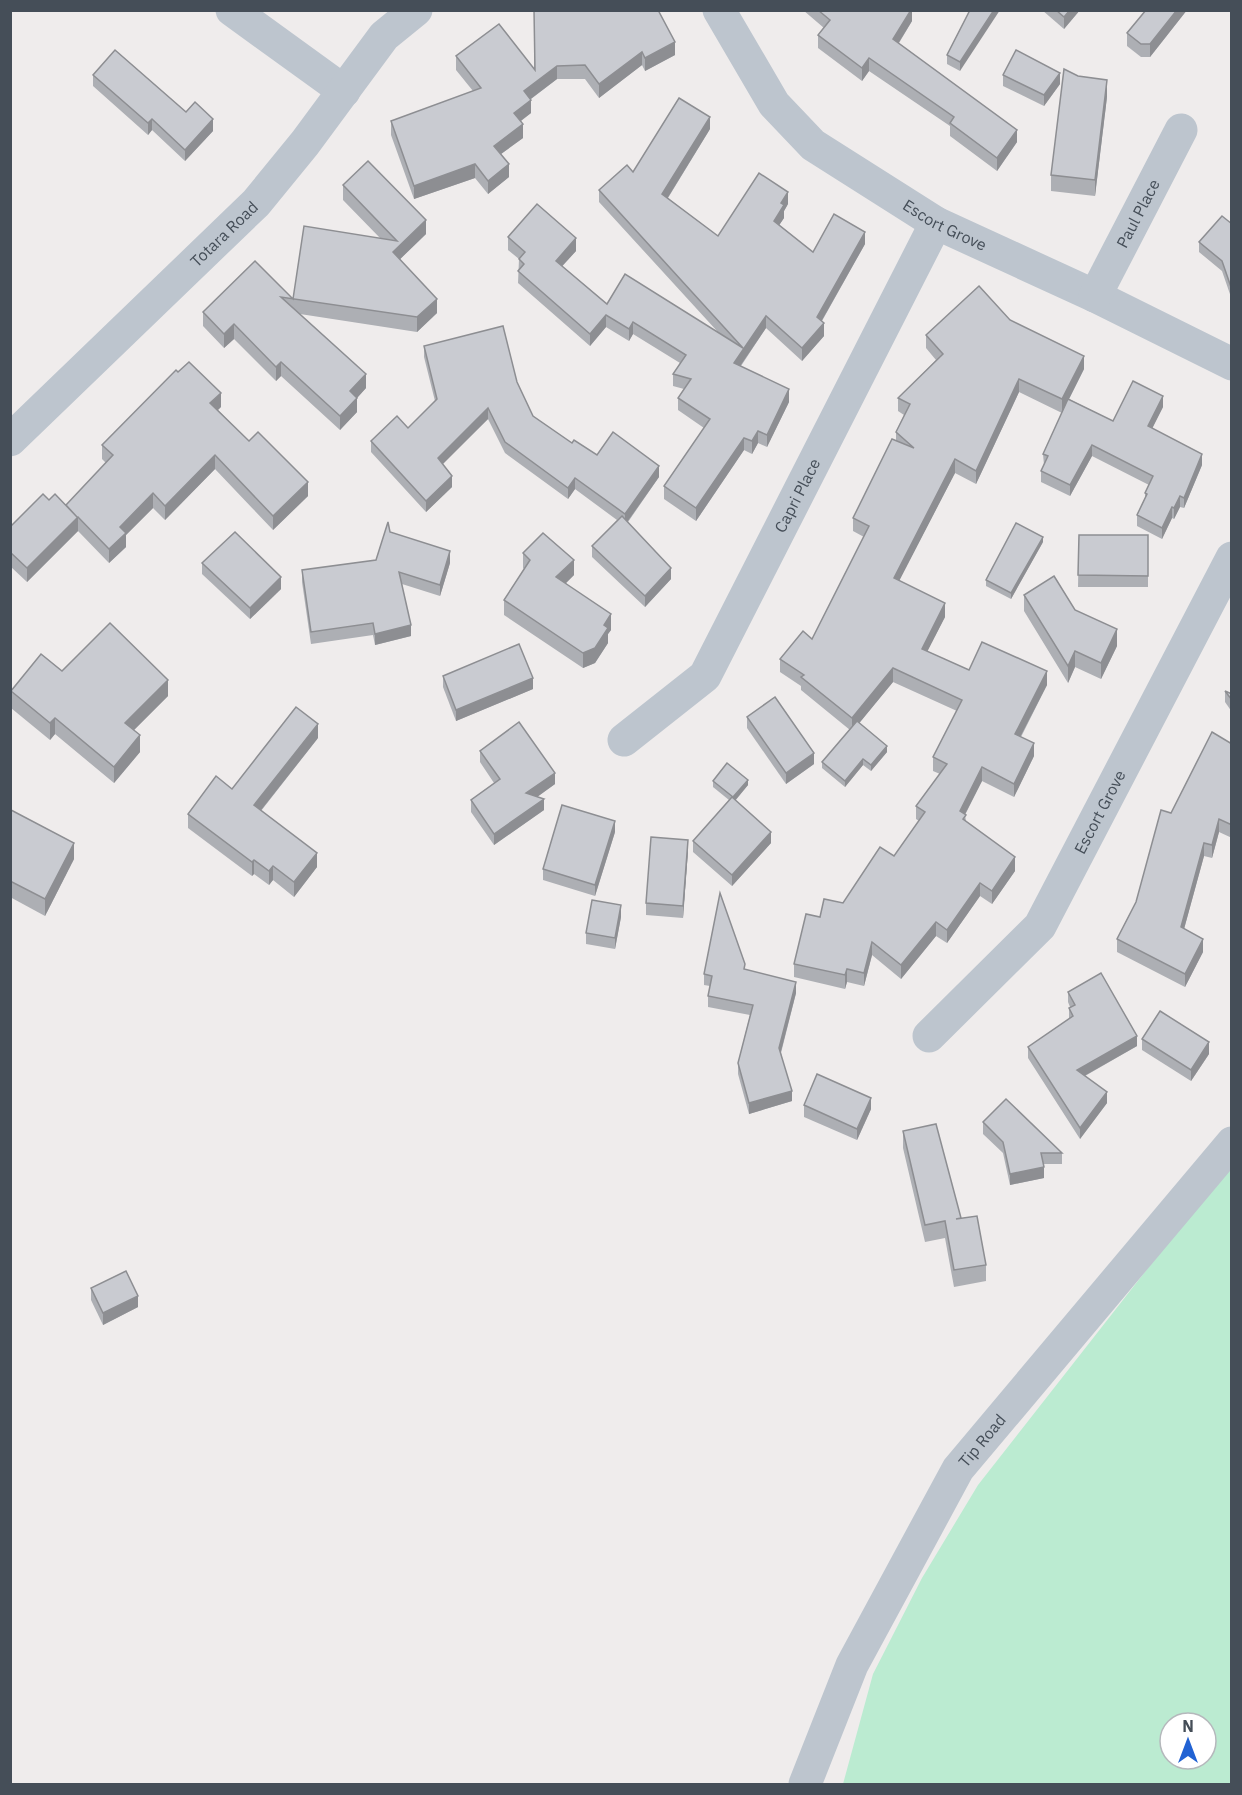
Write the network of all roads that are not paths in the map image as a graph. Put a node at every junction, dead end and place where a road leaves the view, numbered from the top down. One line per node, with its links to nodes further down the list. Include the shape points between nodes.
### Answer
1 (232, 10): 4 (street)
2 (416, 10): 4 (street, Totara Road, via 384,36)
3 (719, 10): 6 (street, Escort Grove, via 774,104 813,145)
4 (344, 91): 9 (street, Totara Road, via 256,203)
5 (1180, 130): 7 (street, Paul Place)
6 (936, 223): 7 (street, Escort Grove); 11 (street, Capri Place, via 705,676)
7 (1095, 296): 8 (street, Escort Grove)
8 (1232, 364)
9 (10, 440)
10 (1232, 558): 12 (street, Escort Grove, via 1040,926)
11 (624, 740)
12 (929, 1036)
13 (1232, 1143): 14 (street, Tip Road, via 958,1468 852,1665)
14 (805, 1785)

